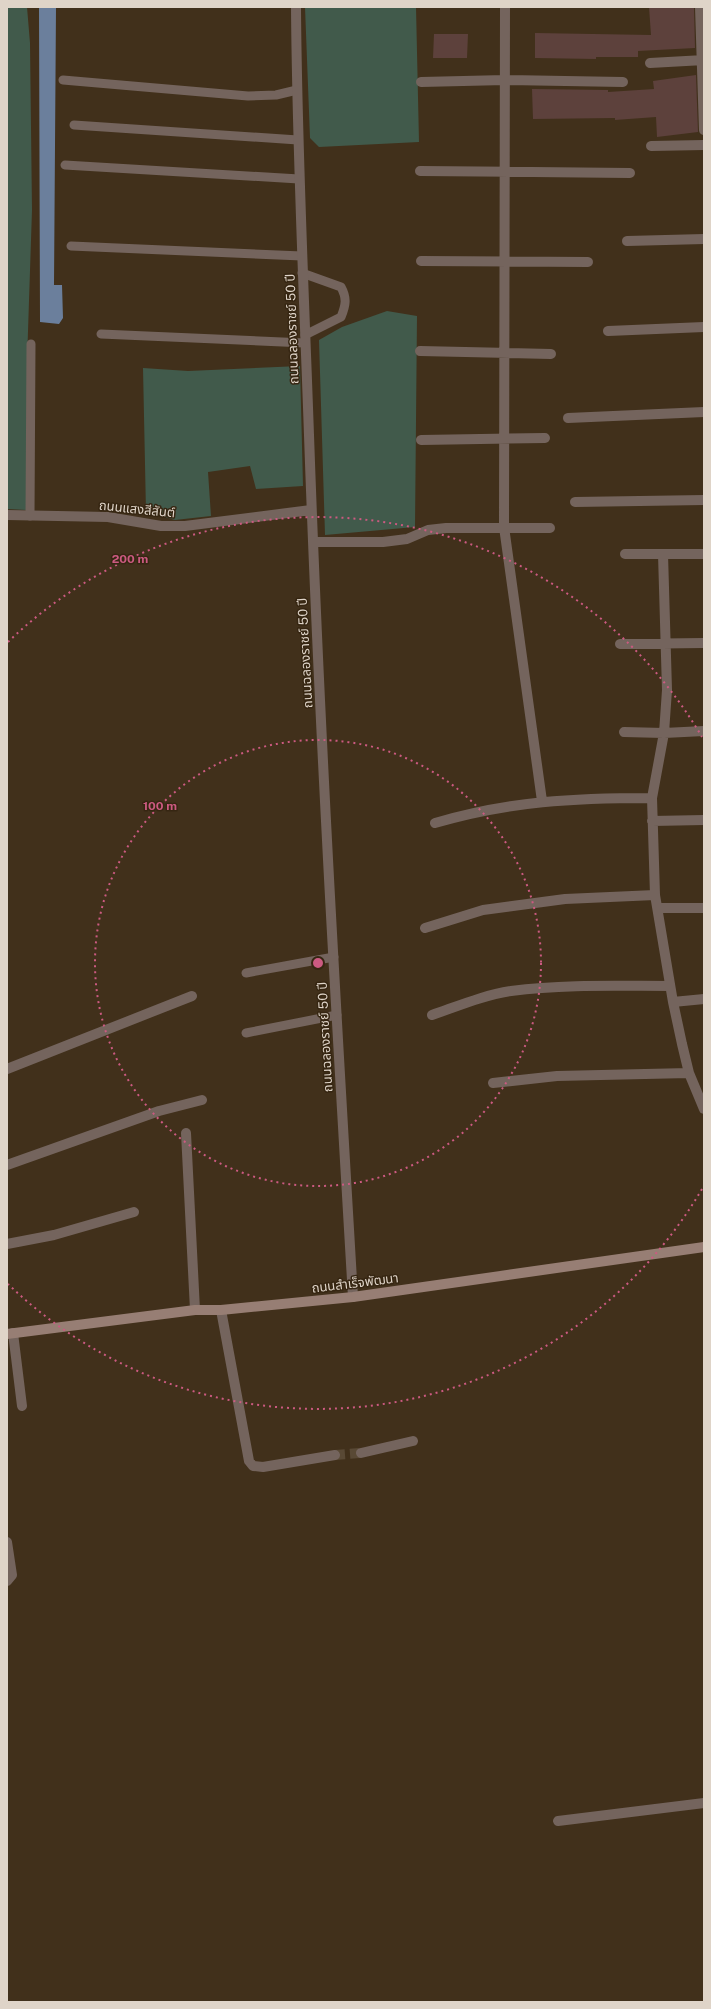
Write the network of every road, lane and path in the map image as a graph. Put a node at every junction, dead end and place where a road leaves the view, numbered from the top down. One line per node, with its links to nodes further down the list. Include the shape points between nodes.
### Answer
1 (296, 7): 10 (street, ถนนฉลองราชย์ 50 ปี)
2 (505, 7): 7 (street)
3 (700, 7): 4 (street)
4 (703, 60): 5 (street); 12 (street)
5 (650, 63)
6 (63, 80): 10 (lane, via 248,96 276,95)
7 (505, 80): 8 (street); 9 (street); 18 (street)
8 (421, 82)
9 (623, 82)
10 (297, 90): 13 (street, ถนนฉลองราชย์ 50 ปี)
11 (74, 125): 13 (lane)
12 (704, 130)
13 (298, 140): 20 (street, ถนนฉลองราชย์ 50 ปี)
14 (704, 145): 15 (street)
15 (651, 146)
16 (65, 165): 20 (lane)
17 (420, 171): 18 (street)
18 (504, 172): 19 (street); 27 (street)
19 (630, 173)
20 (298, 179): 24 (street, ถนนฉลองราชย์ 50 ปี)
21 (704, 239): 22 (street)
22 (627, 241)
23 (71, 246): 24 (lane)
24 (302, 256): 28 (street, ถนนฉลองราชย์ 50 ปี)
25 (421, 261): 27 (street)
26 (588, 262): 27 (street)
27 (504, 263): 35 (street)
28 (302, 273): 32 (street, ถนนฉลองราชย์ 50 ปี); 32 (lane, via 341,287 346,306 341,317)
29 (704, 327): 30 (street)
30 (608, 331)
31 (100, 334): 32 (lane)
32 (305, 339): 44 (street, ถนนฉลองราชย์ 50 ปี)
33 (31, 344): 46 (lane)
34 (420, 351): 35 (street)
35 (504, 352): 36 (street); 40 (street)
36 (551, 354)
37 (704, 412): 38 (street)
38 (568, 418)
39 (545, 438): 40 (street)
40 (505, 439): 41 (street); 47 (street)
41 (421, 440)
42 (704, 500): 43 (street)
43 (575, 502)
44 (311, 510): 46 (street, ถนนแสงสีสันต์, via 185,526 161,526 108,517); 49 (street, ถนนฉลองราชย์ 50 ปี)
45 (7, 516): 46 (street, ถนนแสงสีสันต์)
46 (30, 516)
47 (504, 527): 48 (street); 49 (street, via 428,530 407,539 383,542); 60 (street)
48 (550, 528)
49 (313, 542): 68 (street, ถนนฉลองราชย์ 50 ปี)
50 (625, 554): 51 (street)
51 (663, 554): 52 (street); 55 (street)
52 (704, 554)
53 (704, 643): 55 (street)
54 (620, 644): 55 (street)
55 (665, 644): 58 (street, via 667,690)
56 (704, 731): 58 (street)
57 (624, 732): 58 (street)
58 (664, 733): 59 (street)
59 (652, 798): 60 (street); 62 (street)
60 (542, 801): 63 (street, via 468,814)
61 (704, 820): 62 (street)
62 (652, 821): 64 (street)
63 (434, 823)
64 (655, 895): 65 (street); 67 (street, via 565,899 483,910)
65 (658, 908): 66 (street); 70 (street)
66 (704, 908)
67 (425, 928)
68 (334, 957): 69 (lane); 74 (street, ถนนฉลองราชย์ 50 ปี)
69 (246, 974)
70 (670, 986): 73 (street); 75 (street, via 553,987 510,991)
71 (192, 996): 77 (street)
72 (704, 1000): 73 (street)
73 (673, 1002): 78 (street)
74 (336, 1015): 76 (lane); 87 (street, ถนนฉลองราชย์ 50 ปี)
75 (432, 1015)
76 (246, 1033)
77 (7, 1069)
78 (689, 1073): 79 (street, via 557,1076); 81 (street)
79 (493, 1083)
80 (202, 1100): 83 (street, via 158,1111)
81 (704, 1109)
82 (186, 1133): 88 (street)
83 (7, 1165)
84 (134, 1212): 85 (street, via 54,1235)
85 (7, 1244)
86 (704, 1246): 87 (street, ถนนสำเร็จพัฒนา)
87 (353, 1297): 89 (street, ถนนสำเร็จพัฒนา)
88 (195, 1310): 89 (street, ถนนสำเร็จพัฒนา); 90 (street, ถนนสำเร็จพัฒนา)
89 (221, 1310): 94 (street, via 249,1461 253,1466 263,1466)
90 (10, 1334): 91 (street)
91 (22, 1406)
92 (413, 1441): 93 (street)
93 (361, 1453)
94 (335, 1455)
95 (7, 1542): 96 (street, via 12,1575)
96 (7, 1581)
97 (704, 1803): 98 (street)
98 (558, 1821)

